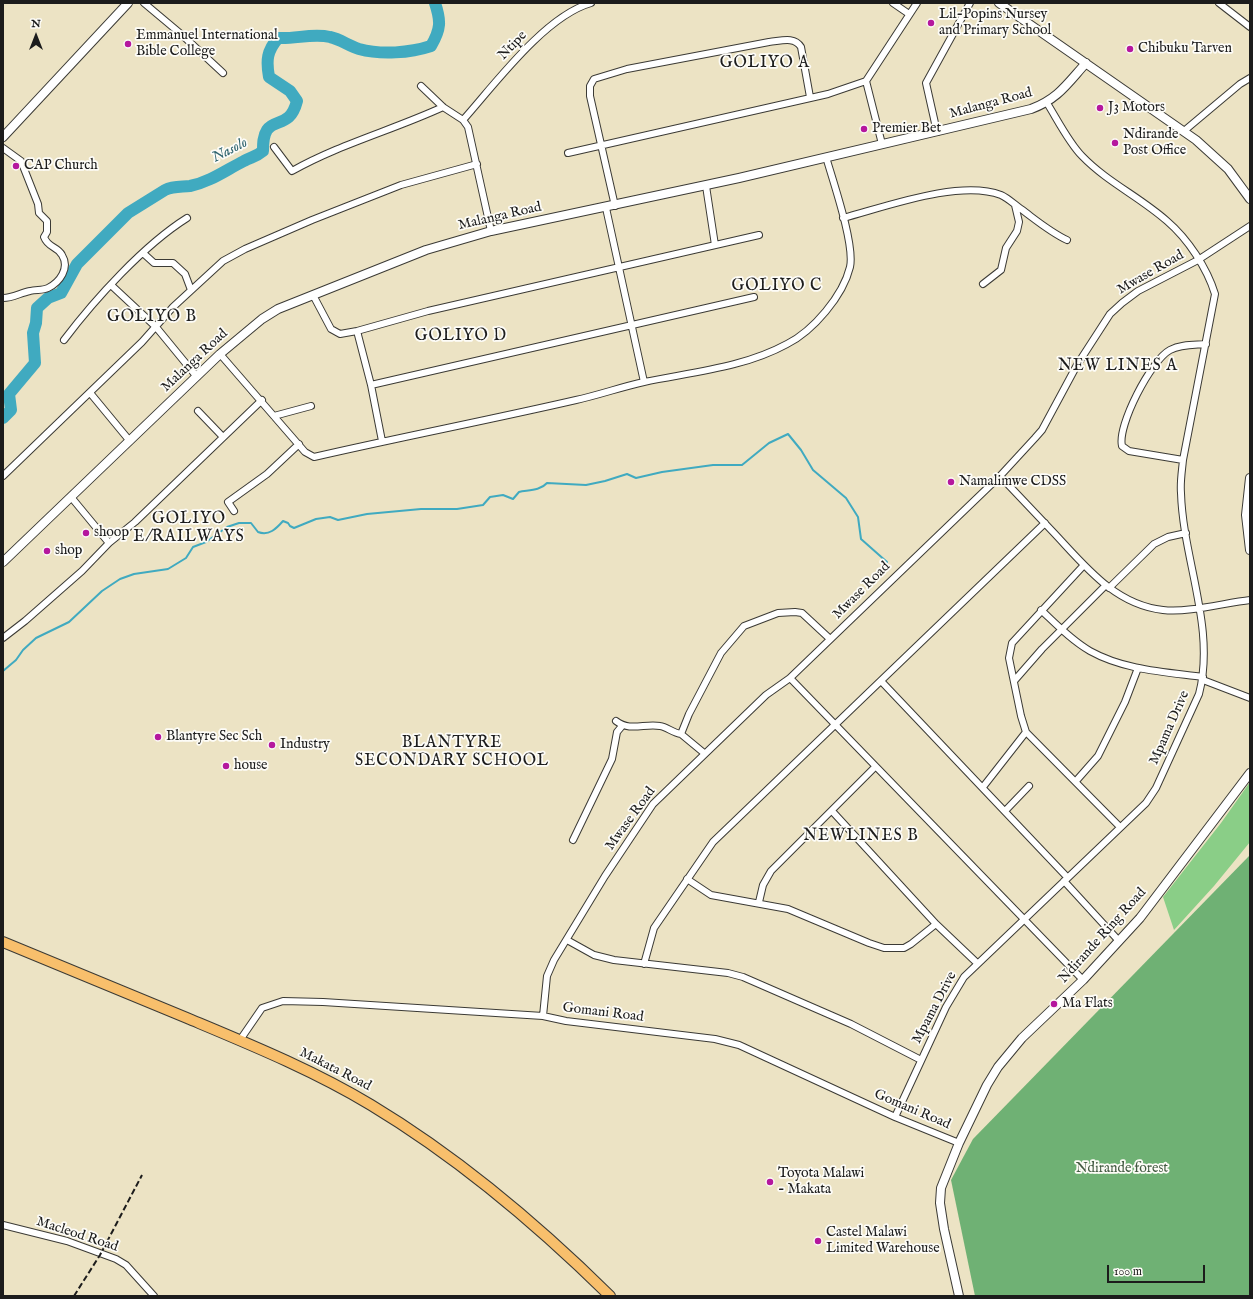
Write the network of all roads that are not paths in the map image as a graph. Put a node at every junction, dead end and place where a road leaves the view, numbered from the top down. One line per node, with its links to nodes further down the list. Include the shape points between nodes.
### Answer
1 (128, 3): 22 (street)
2 (144, 3): 12 (street)
3 (591, 3): 19 (street, Ntipe, via 572,9 548,26)
4 (893, 3): 9 (street)
5 (917, 3): 9 (street)
6 (970, 3): 21 (street, via 926,83)
7 (1219, 3): 10 (street)
8 (1002, 4): 11 (street)
9 (909, 14): 14 (street)
10 (1250, 27)
11 (1086, 64): 17 (street, Malanga Road); 20 (street)
12 (223, 73)
13 (1250, 78): 20 (street)
14 (866, 81): 16 (street, via 828,94); 23 (street)
15 (420, 86): 18 (street)
16 (810, 97): 24 (street); 24 (street, via 801,47 792,39 627,69 600,76 594,79 590,86)
17 (1047, 103): 21 (street, Malanga Road); 43 (street, Mpama Drive, via 1081,156 1168,222)
18 (443, 106): 19 (street); 25 (street, via 392,129 326,152 292,171)
19 (463, 120): 29 (street, via 471,135)
20 (1184, 131): 31 (street, via 1219,160)
21 (936, 132): 23 (street, Malanga Road)
22 (3, 137)
23 (882, 144): 28 (street, Malanga Road)
24 (602, 145): 27 (street); 33 (street)
25 (274, 147)
26 (3, 148): 50 (street, via 21,161 39,213 47,221 47,232 44,237 46,244 62,254 65,262 65,270 47,289 31,290)
27 (568, 153)
28 (826, 157): 30 (street, Malanga Road); 36 (street)
29 (477, 164): 38 (street); 47 (street, via 401,185 312,220 229,258 214,268)
30 (706, 186): 33 (street, Malanga Road); 41 (street)
31 (1250, 199)
32 (1015, 205): 36 (street, via 1002,196 988,192 957,191 939,193); 40 (street); 45 (street, via 1019,222 1017,231 1006,248 1001,270)
33 (615, 206): 34 (street, Malanga Road)
34 (606, 208): 38 (street, Malanga Road); 44 (street)
35 (187, 218): 42 (street, via 164,232)
36 (843, 218): 58 (street, via 851,255 850,267 835,297 805,334 764,356)
37 (1250, 226): 43 (street, Mwase Road)
38 (491, 231): 48 (street, Malanga Road, via 426,250)
39 (759, 235): 41 (street)
40 (1067, 240)
41 (716, 245): 44 (street)
42 (143, 253): 46 (street); 47 (street, via 154,263 173,263 185,274)
43 (1198, 260): 55 (street, Mpama Drive, via 1216,294); 71 (street, Mwase Road, via 1138,292 1110,314 1077,365 1042,430)
44 (619, 268): 51 (street); 53 (street, via 428,311)
45 (983, 284)
46 (111, 285): 52 (street); 54 (street, via 81,317)
47 (191, 290): 52 (street)
48 (313, 295): 53 (street, via 333,331 340,334); 56 (street, Malanga Road, via 278,309 262,319)
49 (754, 297): 51 (street)
50 (3, 298)
51 (631, 325): 58 (street); 59 (street)
52 (156, 327): 57 (street); 60 (street)
53 (357, 331): 59 (street)
54 (64, 340)
55 (1206, 344): 69 (street, Mpama Drive); 69 (street, via 1177,346 1163,354 1154,364 1127,417 1121,440 1122,446 1129,451)
56 (220, 354): 57 (street, Malanga Road); 61 (street)
57 (197, 377): 66 (street, Malanga Road)
58 (644, 382): 67 (street, via 576,400)
59 (371, 385): 67 (street)
60 (91, 394): 66 (street); 70 (street)
61 (262, 400): 64 (street); 65 (street)
62 (311, 406): 64 (street)
63 (198, 411): 65 (street)
64 (274, 416): 68 (street)
65 (223, 437): 77 (street, via 135,522)
66 (129, 440): 73 (street, Malanga Road)
67 (382, 441): 68 (street, via 314,457 305,452)
68 (299, 444): 74 (street, via 267,474 228,502)
69 (1183, 460): 76 (street, Mpama Drive, via 1181,494)
70 (3, 476)
71 (1000, 476): 75 (street); 87 (street, Mwase Road)
72 (1250, 478): 78 (street, via 1246,515)
73 (71, 497): 77 (street); 79 (street, Malanga Road)
74 (234, 511)
75 (1045, 523): 80 (street); 91 (street)
76 (1186, 533): 81 (street, via 1168,537 1154,544); 83 (street, Mpama Drive)
77 (109, 543): 86 (street, via 77,576)
78 (1250, 550)
79 (3, 562)
80 (1084, 565): 81 (street); 84 (street)
81 (1107, 586): 83 (street, via 1126,599 1151,608 1164,610); 85 (street)
82 (1250, 600): 83 (street)
83 (1198, 607): 90 (street, Mpama Drive, via 1204,646)
84 (1041, 610): 85 (street); 92 (street, via 1012,642 1009,658)
85 (1062, 629): 88 (street, via 1091,652); 92 (street)
86 (3, 638)
87 (830, 639): 89 (street, Mwase Road); 98 (street, via 802,613 778,613 744,626 721,653 688,714)
88 (1138, 668): 90 (street); 102 (street, via 1125,702 1100,751)
89 (790, 678): 95 (street); 99 (street, Mwase Road, via 766,696)
90 (1203, 678): 93 (street); 107 (street, Mpama Drive, via 1199,694 1156,788 1146,803)
91 (881, 681): 95 (street); 104 (street)
92 (1014, 681): 97 (street)
93 (1250, 698)
94 (616, 721): 96 (street)
95 (834, 725): 100 (street); 109 (street, via 713,842)
96 (622, 726): 98 (street, via 658,725); 108 (street, via 617,732 612,759)
97 (1026, 732): 102 (street); 104 (street)
98 (681, 734): 99 (street)
99 (704, 753): 114 (street, Mwase Road, via 653,804 605,876)
100 (875, 767): 105 (street); 112 (street)
101 (1250, 773): 115 (street, Ndirande Ring Road, via 1140,918)
102 (1076, 781): 107 (street)
103 (1029, 786): 106 (street)
104 (982, 787): 106 (street)
105 (832, 811): 111 (street, via 771,870 763,885); 113 (street)
106 (1005, 811): 110 (street)
107 (1120, 827): 110 (street, Mpama Drive)
108 (573, 840)
109 (687, 879): 111 (street, via 712,895); 118 (street, via 654,928)
110 (1066, 879): 112 (street, Mpama Drive); 115 (street)
111 (759, 902): 113 (street, via 788,908 884,948 904,948)
112 (1025, 920): 117 (street, Mpama Drive); 119 (street)
113 (936, 924): 117 (street)
114 (567, 940): 118 (street, via 594,955); 120 (street, Mwase Road, via 547,976)
115 (1119, 941): 119 (street, Ndirande Ring Road)
116 (3, 942): 121 (main road, Makata Road)
117 (977, 963): 122 (street, Mpama Drive, via 955,990)
118 (644, 964): 122 (street, via 728,973 743,977 851,1024)
119 (1083, 980): 124 (street, Ndirande Ring Road, via 1022,1038 998,1067)
120 (543, 1016): 121 (street, Gomani Road, via 283,1001 262,1008); 123 (street, Gomani Road, via 728,1041)
121 (240, 1040): 127 (main road, Makata Road, via 370,1104 408,1128 461,1165 540,1230)
122 (921, 1060): 123 (street, Mpama Drive)
123 (895, 1117): 124 (street, Gomani Road)
124 (958, 1143): 128 (street, Ndirande Ring Road, via 942,1182 940,1203)
125 (3, 1225): 126 (street, Macleod Road, via 67,1241 116,1259 126,1265)
126 (154, 1296)
127 (610, 1296)
128 (959, 1296)

